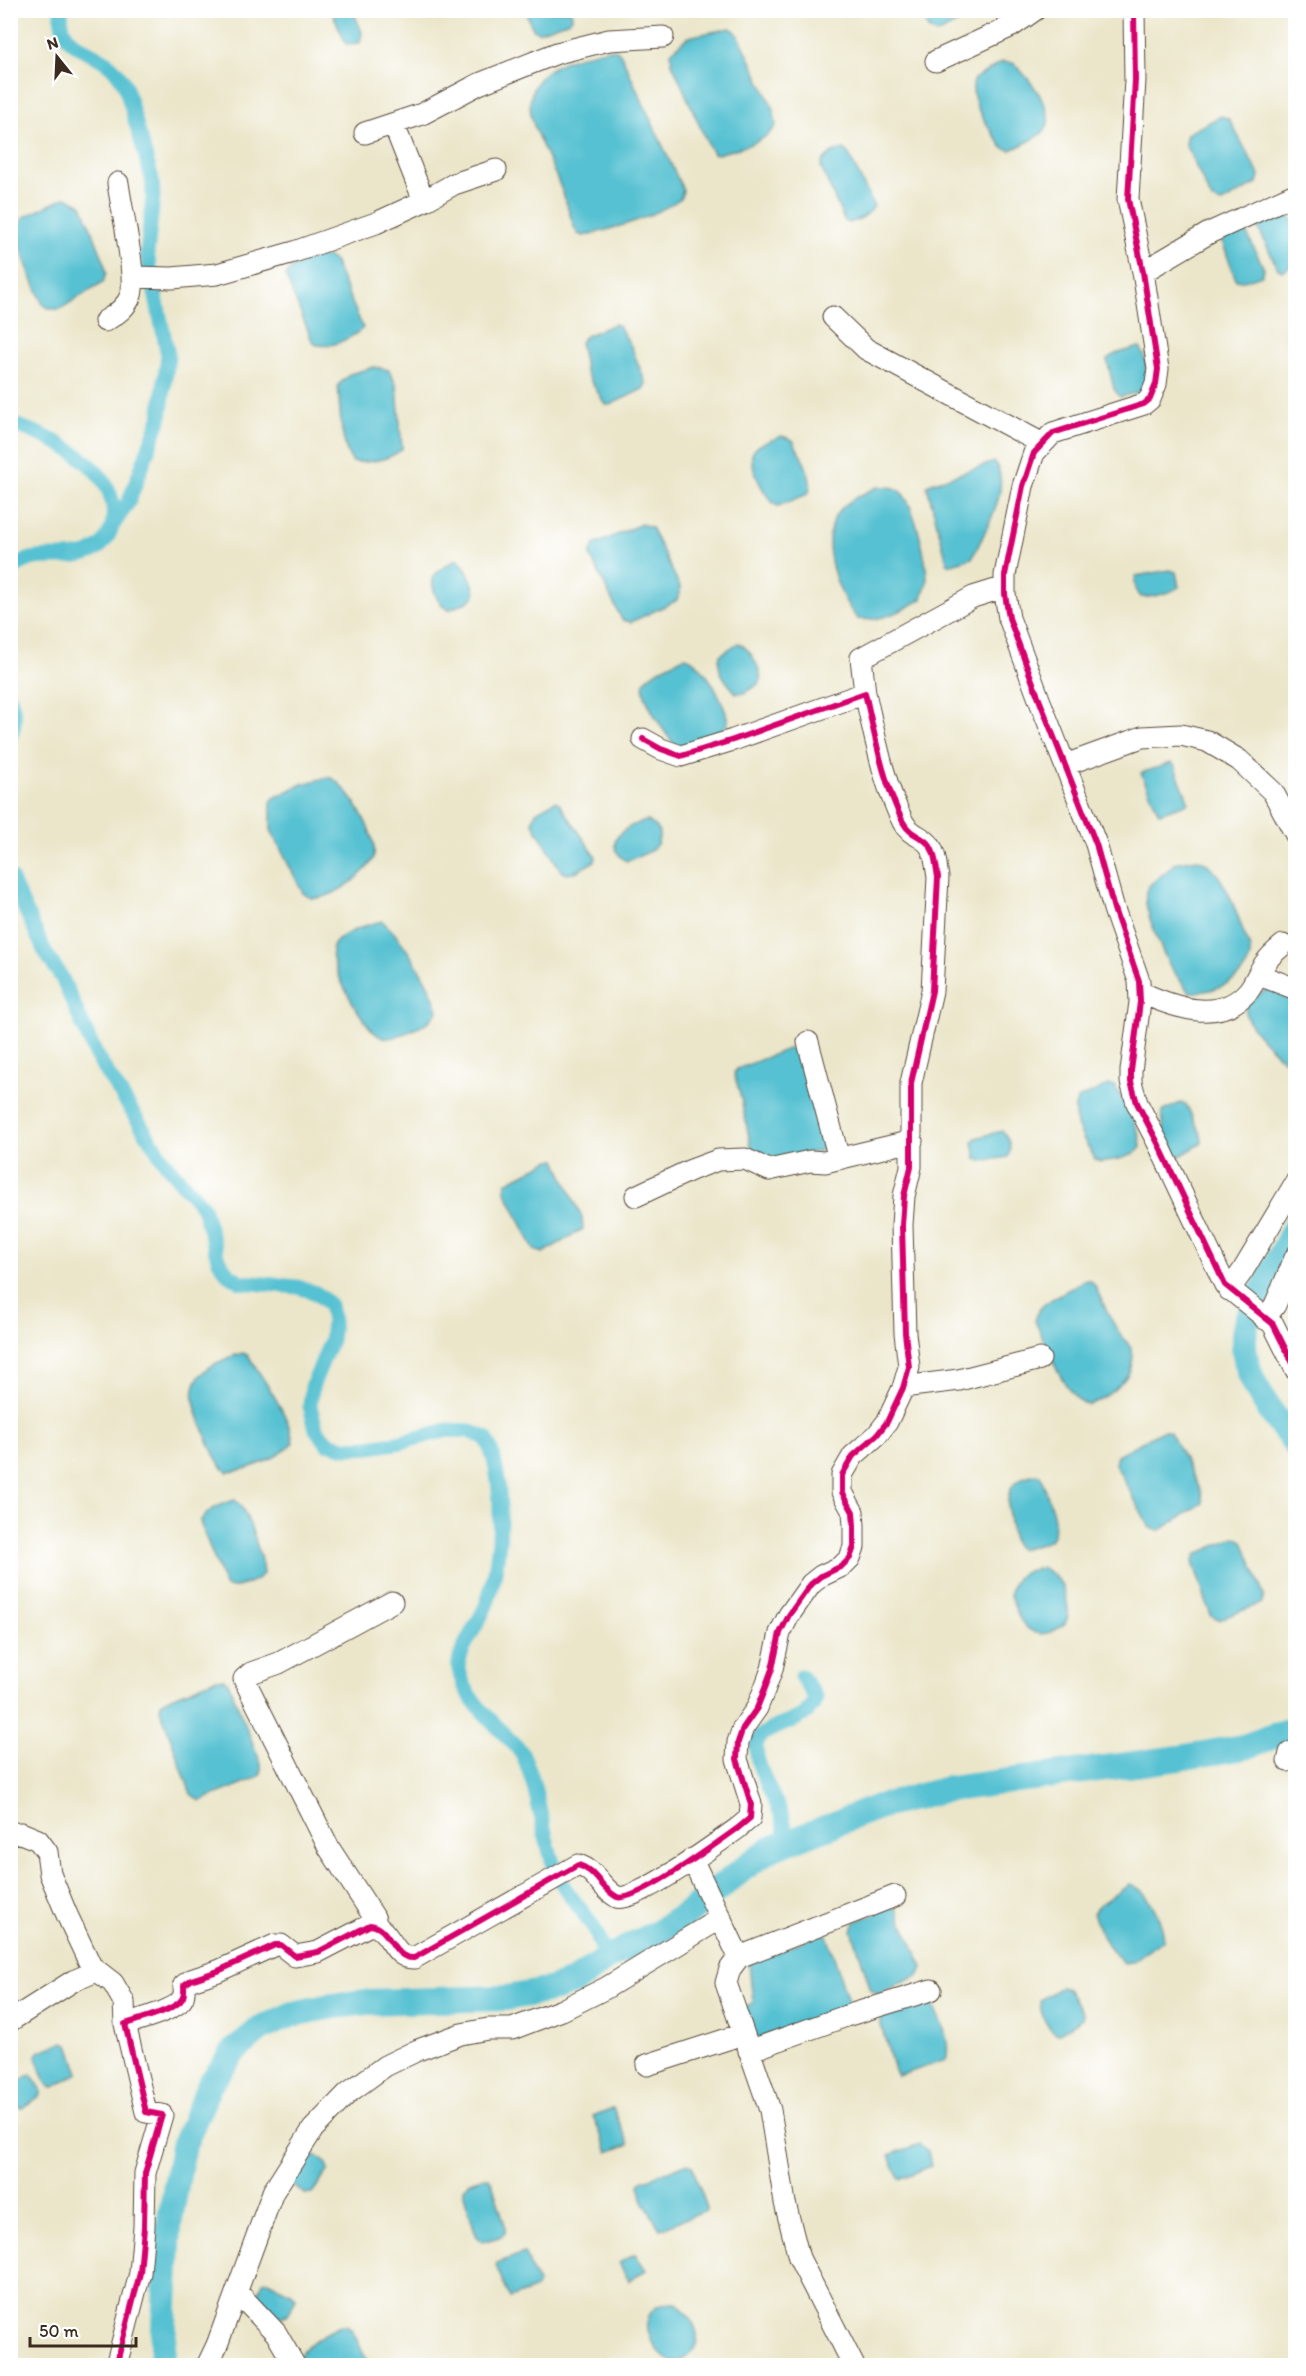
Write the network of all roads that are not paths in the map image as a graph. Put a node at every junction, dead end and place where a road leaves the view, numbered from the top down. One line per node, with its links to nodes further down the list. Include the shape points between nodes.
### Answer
1 (1035, 10): 4 (street, via 1012,26)
2 (1134, 10): 11 (street, via 1136,80 1128,199)
3 (663, 37): 5 (street, via 609,40 557,53 479,84)
4 (936, 61)
5 (394, 125): 6 (street); 10 (street)
6 (365, 133)
7 (496, 170): 10 (street, via 454,184)
8 (118, 183): 12 (street)
9 (1293, 195): 11 (street, via 1209,233)
10 (424, 201): 12 (street, via 294,252 217,273)
11 (1143, 272): 15 (street, via 1158,369 1150,399 1053,433)
12 (136, 277): 14 (street, via 125,306)
13 (833, 317): 15 (street, via 866,349)
14 (105, 321)
15 (1041, 443): 16 (street, via 1023,486)
16 (1005, 587): 17 (street, via 973,597 861,658); 19 (street, via 1014,632)
17 (866, 693): 18 (street, via 681,756); 26 (street, via 882,767 896,804 910,833 930,846 938,877 932,991 911,1083)
18 (643, 739)
19 (1065, 765): 20 (street, via 1142,737 1181,735 1207,741 1239,760 1273,792); 24 (street, via 1098,850)
20 (1296, 835)
21 (1283, 945): 22 (street)
22 (1259, 975): 23 (street); 24 (street, via 1247,992 1232,1003 1209,1010 1170,1006)
23 (1296, 989)
24 (1140, 992): 31 (street, via 1131,1071 1134,1093)
25 (808, 1042): 27 (street)
26 (912, 1141): 27 (street); 35 (street, via 902,1225 909,1367)
27 (839, 1159): 29 (street, via 769,1170 745,1159 718,1160)
28 (1296, 1182): 31 (street)
29 (636, 1196)
30 (1296, 1256): 32 (street, via 1275,1305)
31 (1231, 1292): 32 (street)
32 (1263, 1318): 34 (street, via 1276,1329)
33 (1040, 1359): 35 (street, via 959,1380)
34 (1296, 1370)
35 (903, 1387): 38 (street, via 887,1422 853,1456 842,1475 842,1492 854,1519 850,1558 811,1584 789,1615 765,1688 738,1742 737,1759 751,1804 750,1818)
36 (392, 1602): 41 (street, via 244,1679 329,1848)
37 (10, 1834): 43 (street, via 21,1833 38,1840 47,1852 50,1874 91,1966)
38 (693, 1859): 40 (street); 41 (street, via 648,1889 623,1898 610,1892 591,1872 578,1865 572,1867 414,1958 401,1956)
39 (895, 1896): 42 (street)
40 (718, 1912): 42 (street); 49 (street, via 606,1988 562,2010 512,2029 461,2034 418,2050 385,2066 348,2093 312,2129 273,2192)
41 (377, 1926): 46 (street, via 370,1925 318,1952 295,1956 282,1945 266,1947 191,1980 184,1985 180,2003)
42 (739, 1957): 47 (street, via 726,1983)
43 (97, 1971): 45 (street, via 73,1981); 46 (street, via 113,1983 124,2002)
44 (931, 1990): 47 (street)
45 (10, 2020)
46 (125, 2024): 50 (street, via 146,2112 162,2115 145,2173 140,2273)
47 (746, 2042): 48 (street); 53 (street, via 770,2110 785,2203 799,2258)
48 (647, 2065)
49 (237, 2292): 51 (street); 52 (street, via 276,2333)
50 (116, 2366)
51 (207, 2366)
52 (295, 2366)
53 (854, 2366)

